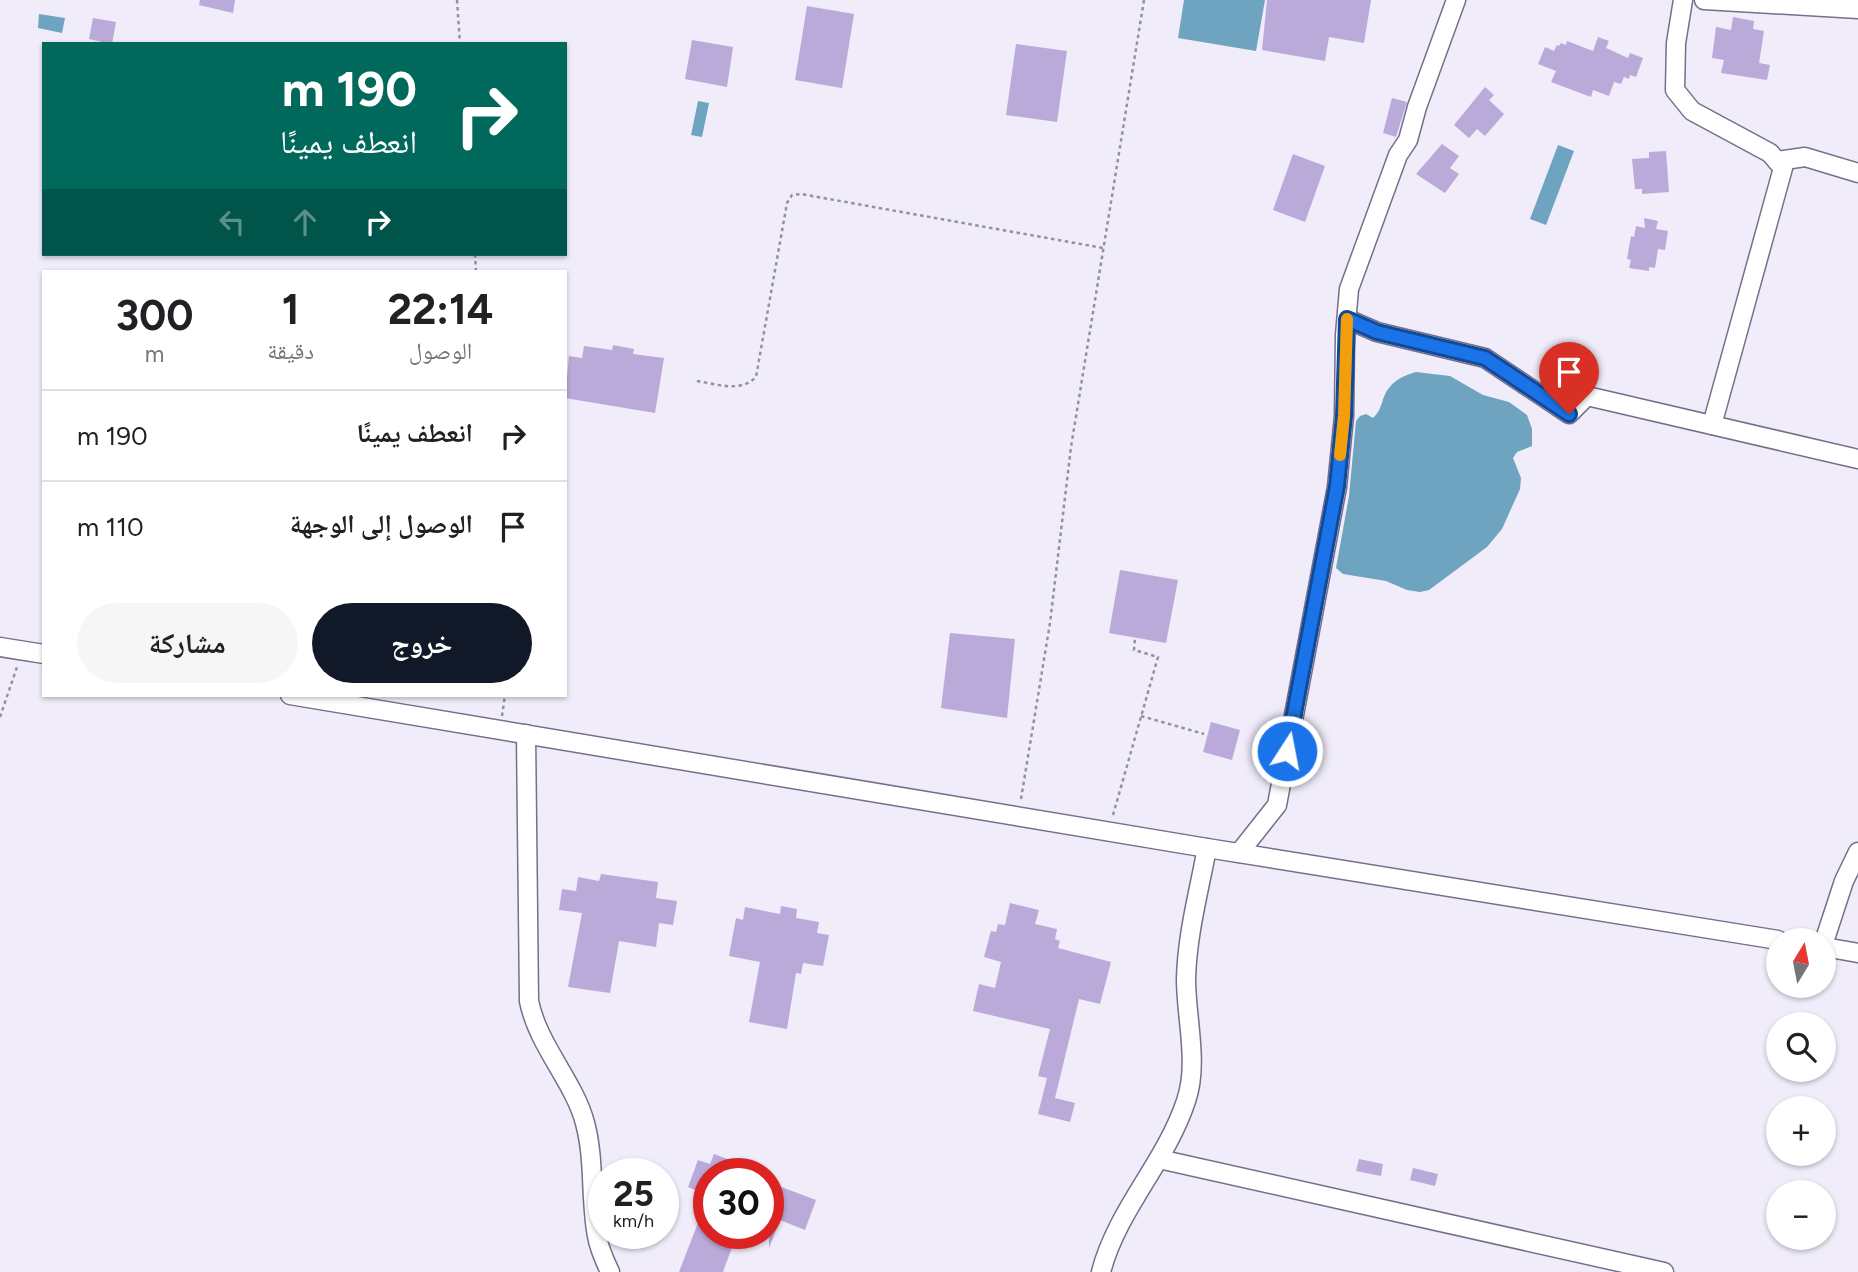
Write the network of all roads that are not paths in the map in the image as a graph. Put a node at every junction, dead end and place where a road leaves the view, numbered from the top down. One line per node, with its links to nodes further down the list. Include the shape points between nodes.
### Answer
1 (1456, 0): 7 (street, via 1408,140 1398,155 1349,289)
2 (1682, 0): 5 (street, via 1675,90 1692,111)
3 (1704, 0): 4 (street)
4 (1858, 9)
5 (1777, 161): 6 (street, via 1805,157); 8 (street, via 1783,168)
6 (1858, 173)
7 (1347, 319): 8 (street, via 1377,332 1485,358 1569,414 1587,396); 16 (street, via 1337,486 1277,804)
8 (1712, 425): 9 (street)
9 (1858, 459)
10 (0, 647): 11 (street)
11 (42, 654)
12 (302, 697): 13 (street)
13 (526, 734): 14 (street); 22 (street, via 529,1001 540,1034 585,1121 597,1240)
14 (1208, 848): 16 (street); 21 (street, via 1186,977 1189,1088)
15 (1858, 852): 17 (street)
16 (1239, 853): 18 (street)
17 (1829, 928)
18 (1766, 938)
19 (1836, 948): 20 (street)
20 (1858, 953)
21 (1159, 1159): 23 (street, via 1114,1233); 24 (street)
22 (610, 1272)
23 (1101, 1272)
24 (1664, 1272)

